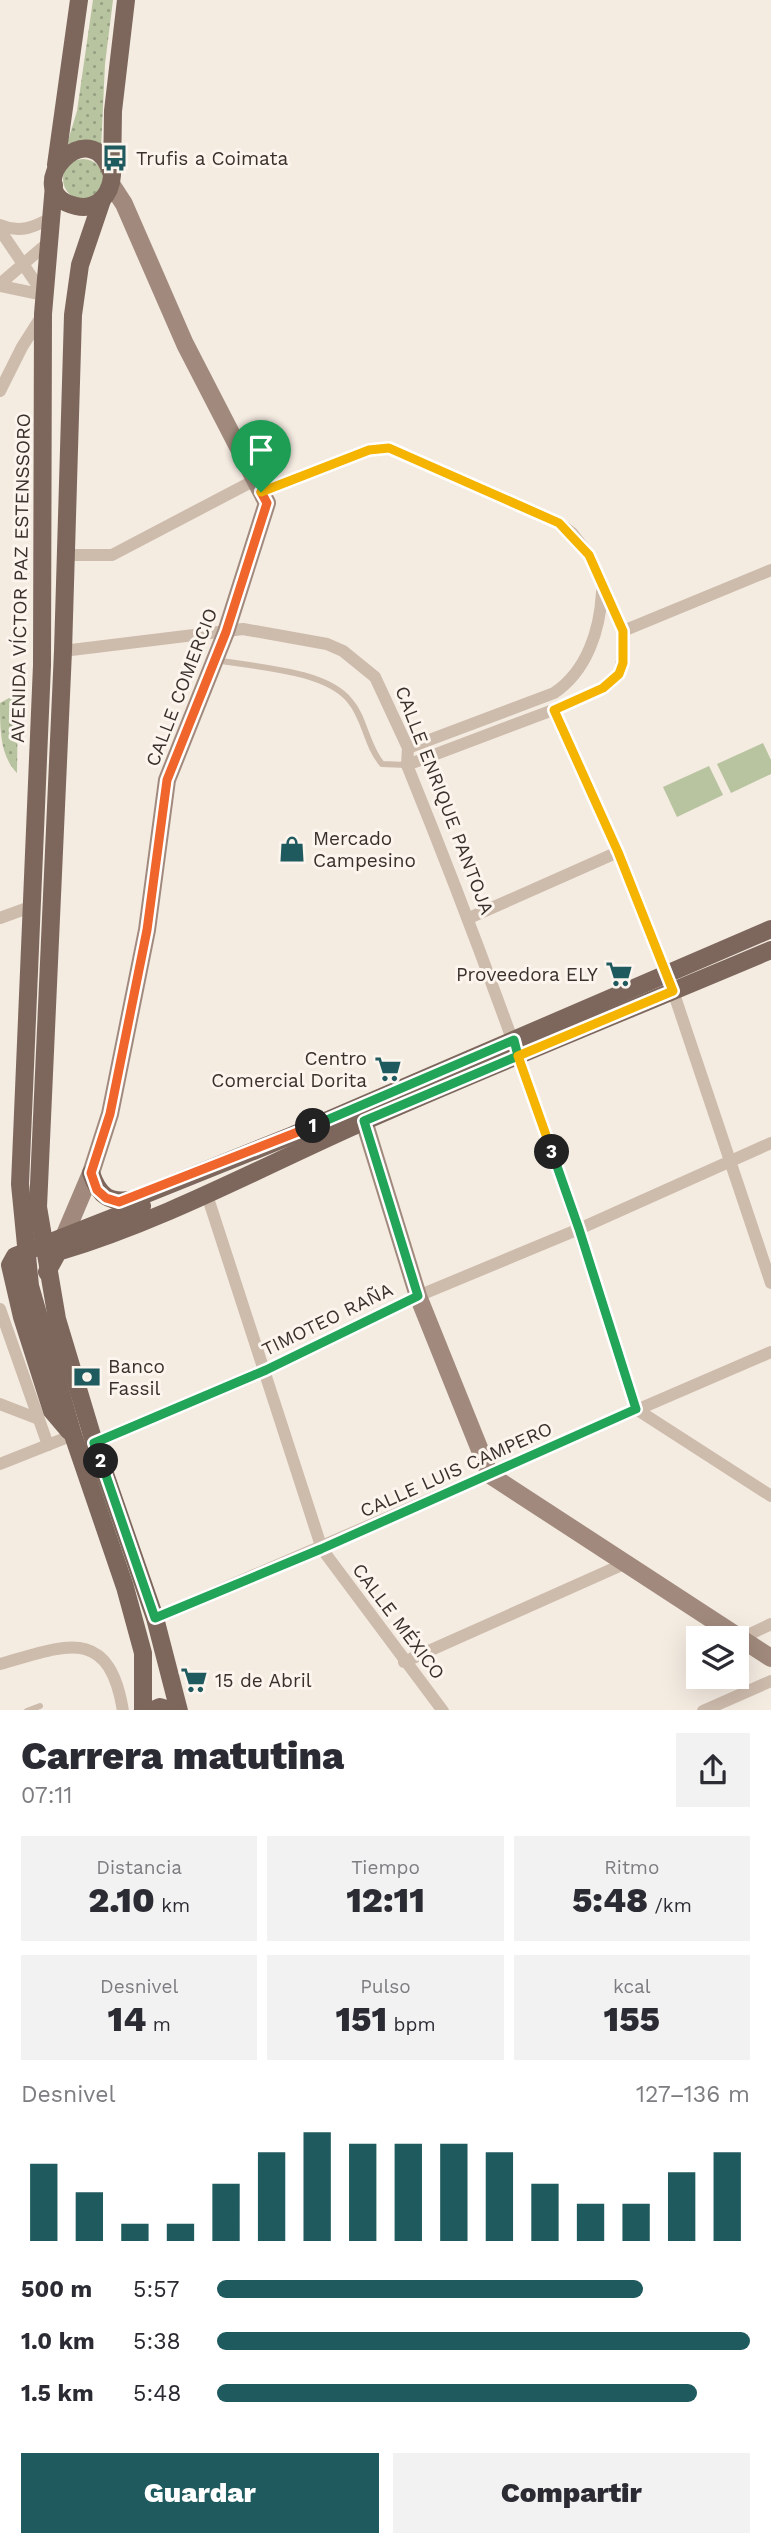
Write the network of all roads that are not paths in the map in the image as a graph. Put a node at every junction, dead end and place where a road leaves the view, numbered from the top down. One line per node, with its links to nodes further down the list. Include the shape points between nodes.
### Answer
1 (79, 0): 3 (main road)
2 (126, 0): 5 (main road)
3 (56, 166): 4 (main road); 5 (main road, via 69,152 87,150 104,158)
4 (54, 185): 5 (main road, via 74,206 94,205); 6 (main road, AVENIDA VÍCTOR PAZ ESTENSSORO)
5 (108, 186): 14 (street, CALLE COMERCIO, via 124,204 185,344); 15 (main road, via 80,265 73,315)
6 (52, 217): 7 (street, via 25,230); 8 (main road, AVENIDA VÍCTOR PAZ ESTENSSORO)
7 (0, 228): 9 (street)
8 (51, 241): 9 (street); 11 (main road, AVENIDA VÍCTOR PAZ ESTENSSORO)
9 (24, 266): 10 (street); 11 (street)
10 (0, 285): 11 (street)
11 (44, 295): 12 (main road, AVENIDA VÍCTOR PAZ ESTENSSORO)
12 (43, 314): 13 (street); 26 (main road, AVENIDA VÍCTOR PAZ ESTENSSORO, via 42,665)
13 (0, 391)
14 (258, 486): 15 (street, via 112,555); 17 (street, via 369,450 389,448 559,523 589,555); 19 (street, CALLE COMERCIO, via 267,503)
15 (65, 555): 20 (main road)
16 (771, 570): 18 (street)
17 (602, 589): 18 (street); 23 (street, via 596,632 569,682 554,692)
18 (623, 631): 22 (street, via 625,652 619,674 603,688)
19 (226, 632): 20 (street, CALLE ENRIQUE PANTOJA); 21 (street, CALLE COMERCIO); 23 (street, CALLE ENRIQUE PANTOJA, via 243,629 299,638 343,651 375,677)
20 (63, 651): 41 (main road, via 38,1207)
21 (215, 660): 24 (lane, via 323,680 351,702 382,764); 37 (street, CALLE COMERCIO, via 167,780 142,957 110,1114)
22 (554, 710): 24 (street); 25 (street)
23 (408, 748): 24 (street, CALLE ENRIQUE PANTOJA)
24 (407, 765): 28 (street, CALLE ENRIQUE PANTOJA)
25 (618, 852): 28 (street); 31 (street)
26 (33, 906): 27 (street); 51 (main road, AVENIDA VÍCTOR PAZ ESTENSSORO, via 20,1184 23,1227 30,1286)
27 (0, 918)
28 (469, 918): 32 (street, CALLE ENRIQUE PANTOJA)
29 (771, 929): 31 (main road)
30 (771, 950): 31 (main road)
31 (670, 983): 32 (main road); 36 (street)
32 (516, 1048): 33 (main road); 34 (main road); 39 (street, CALLE ENRIQUE PANTOJA)
33 (364, 1121): 38 (main road); 43 (street)
34 (293, 1135): 37 (main road, via 119,1202 97,1190); 51 (main road, via 277,1151 15,1256 10,1265 22,1317 52,1411)
35 (771, 1143): 36 (street, TIMOTEO RAÑA)
36 (730, 1160): 39 (street, TIMOTEO RAÑA); 42 (street)
37 (91, 1173): 40 (street, CALLE COMERCIO)
38 (207, 1195): 40 (main road, via 102,1239); 47 (street, CALLE MÉXICO)
39 (579, 1229): 43 (street, TIMOTEO RAÑA); 49 (street, CALLE ENRIQUE PANTOJA)
40 (58, 1252): 41 (main road, CALLE COMERCIO)
41 (47, 1272): 52 (main road)
42 (771, 1283)
43 (418, 1296): 47 (street, TIMOTEO RAÑA); 55 (street)
44 (0, 1309): 45 (street)
45 (6, 1342): 50 (street)
46 (771, 1352): 49 (street, CALLE LUIS CAMPERO)
47 (266, 1370): 52 (street, TIMOTEO RAÑA); 57 (street, CALLE MÉXICO)
48 (0, 1404): 50 (street)
49 (636, 1409): 55 (street, CALLE LUIS CAMPERO); 56 (street)
50 (36, 1419): 53 (street)
51 (73, 1435): 53 (street); 73 (main road, AVENIDA VÍCTOR PAZ ESTENSSORO, via 144,1653)
52 (94, 1443): 59 (main road)
53 (48, 1445): 54 (street)
54 (0, 1464)
55 (490, 1475): 57 (street, CALLE LUIS CAMPERO); 58 (street)
56 (771, 1496)
57 (321, 1549): 59 (street, CALLE LUIS CAMPERO); 65 (street, CALLE MÉXICO)
58 (626, 1563): 61 (street); 65 (street)
59 (155, 1618): 76 (main road)
60 (771, 1624): 62 (street)
61 (720, 1626)
62 (749, 1635)
63 (749, 1645): 64 (street)
64 (771, 1658)
65 (404, 1662): 70 (street, CALLE MÉXICO)
66 (0, 1664): 72 (street, via 56,1649 96,1651 115,1676)
67 (771, 1681): 69 (street)
68 (40, 1706): 71 (lane)
69 (728, 1706): 77 (street)
70 (437, 1709)
71 (26, 1710)
72 (123, 1710)
73 (143, 1710)
74 (151, 1710): 75 (main road)
75 (173, 1710)
76 (179, 1710)
77 (703, 1710)

